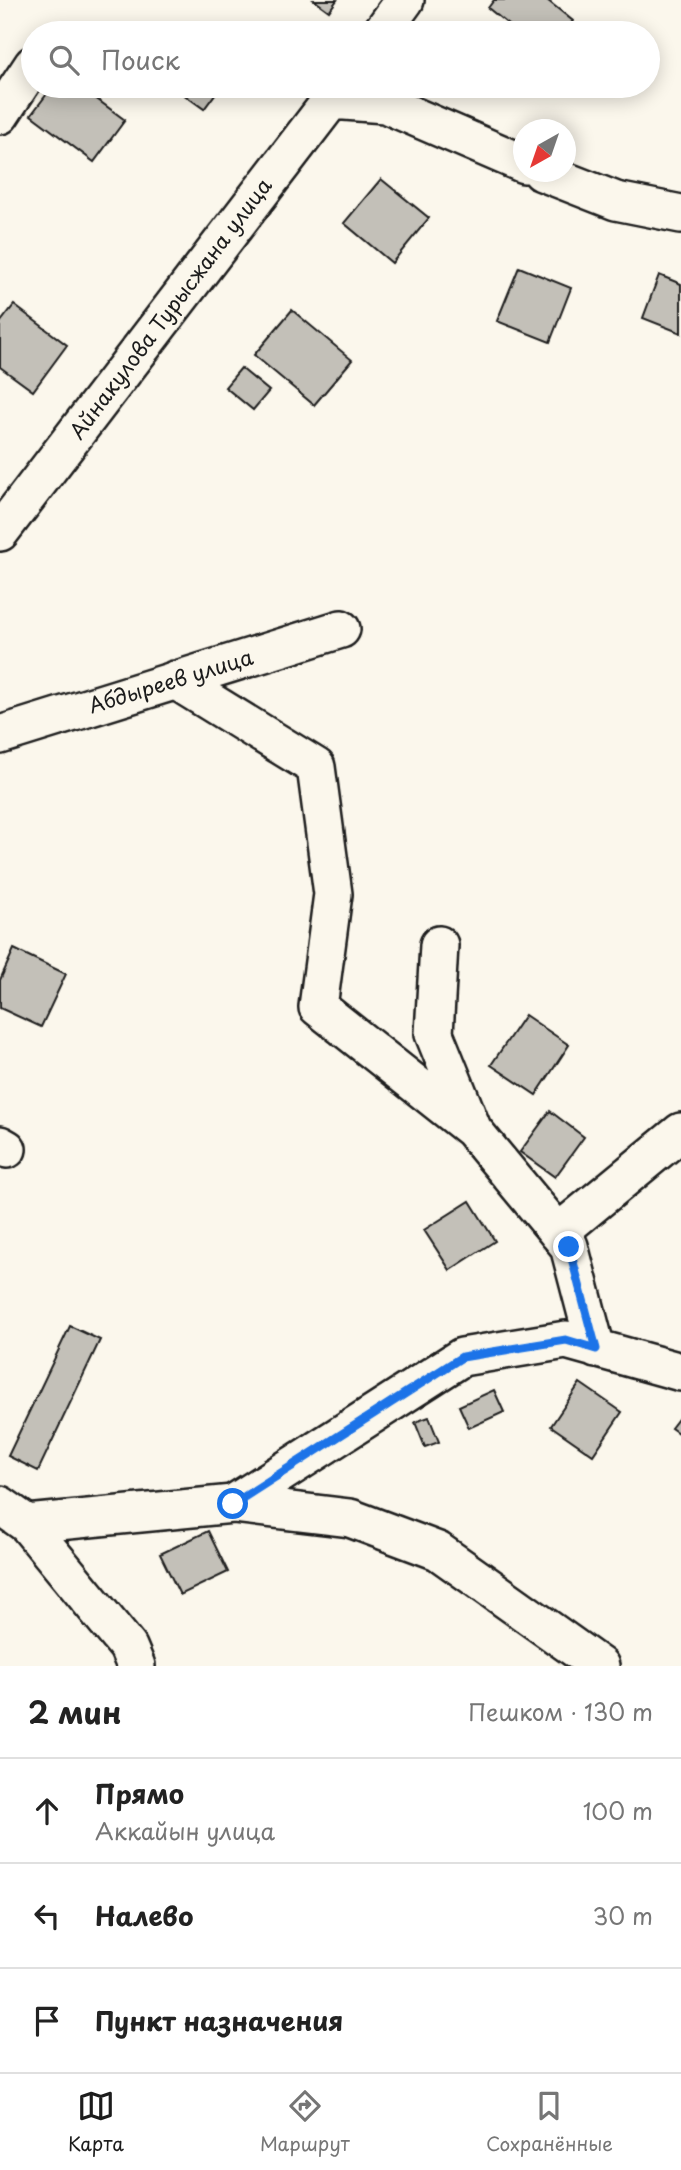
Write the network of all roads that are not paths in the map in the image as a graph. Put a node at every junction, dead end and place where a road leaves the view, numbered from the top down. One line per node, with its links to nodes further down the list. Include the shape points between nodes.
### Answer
1 (405, 0): 2 (street)
2 (390, 21)
3 (21, 83): 6 (street)
4 (332, 98): 10 (street, Айнакулова Турысжана улица)
5 (358, 98): 7 (street, via 384,104)
6 (0, 115)
7 (513, 160)
8 (568, 182): 9 (street, via 616,201)
9 (681, 214)
10 (0, 532)
11 (341, 629): 12 (street, Абдыреев улица)
12 (175, 680): 13 (street, Абдыреев улица); 15 (street, via 316,767 333,894 318,1007)
13 (0, 735)
14 (439, 945): 15 (street, via 434,1034)
15 (472, 1129): 17 (street)
16 (681, 1132): 17 (street)
17 (558, 1233): 18 (street, via 569,1247)
18 (596, 1349): 19 (street); 20 (street, via 566,1340 462,1357)
19 (681, 1372)
20 (233, 1504): 21 (street); 23 (street, via 350,1518 438,1551)
21 (14, 1514): 22 (street, via 128,1647)
22 (136, 1666)
23 (600, 1666)

